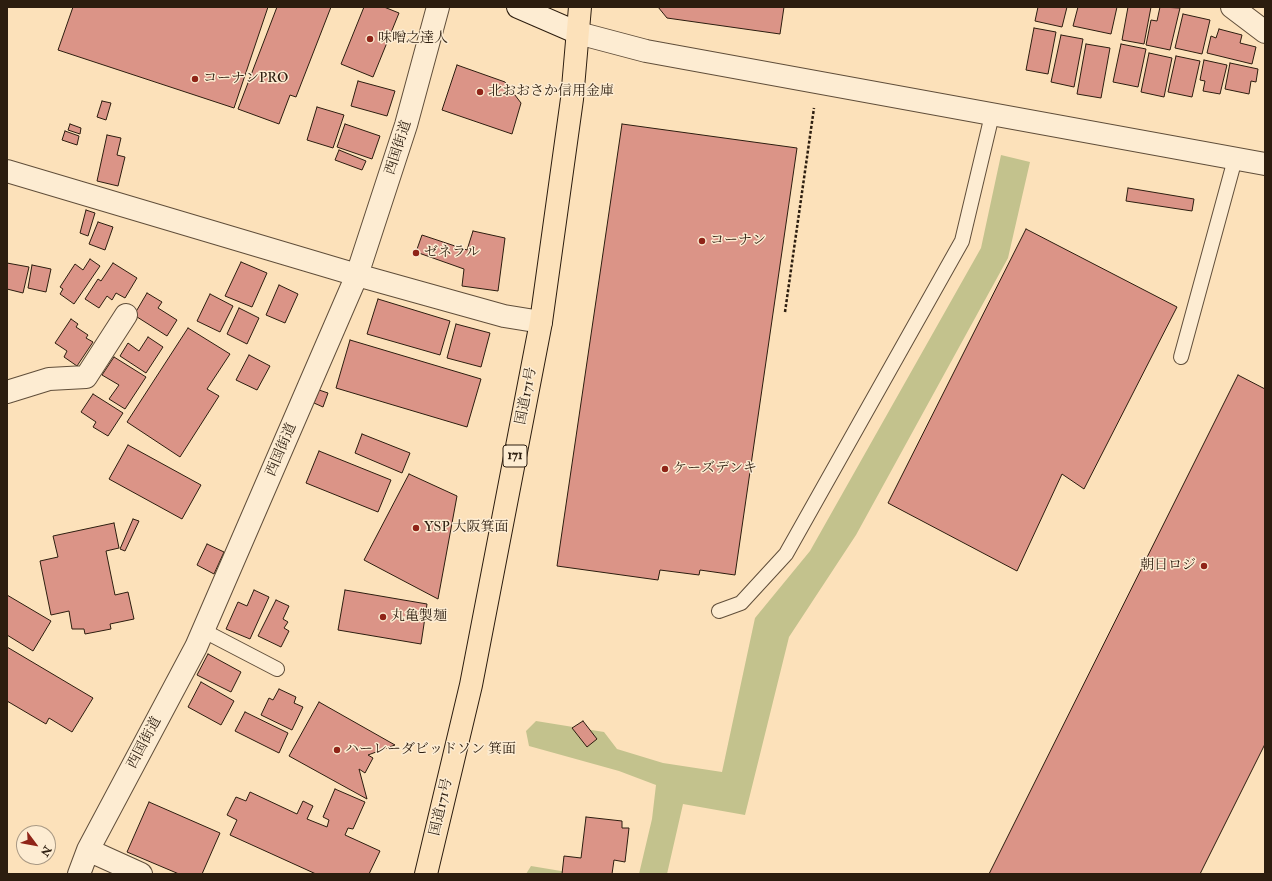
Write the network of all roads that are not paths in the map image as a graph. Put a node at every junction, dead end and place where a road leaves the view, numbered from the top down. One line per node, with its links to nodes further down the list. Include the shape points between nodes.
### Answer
1 (438, 7): 11 (street, 西国街道, via 406,125)
2 (518, 7): 5 (street)
3 (580, 7): 5 (highway, 国道171号 / 171)
4 (1232, 7): 6 (street)
5 (578, 32): 7 (street, via 646,51); 13 (highway, 国道171号 / 171, via 572,99)
6 (1265, 32)
7 (992, 115): 8 (street); 16 (lane, via 962,241 786,554 741,603)
8 (1235, 159): 9 (street); 14 (lane)
9 (1265, 164)
10 (7, 171): 11 (street)
11 (358, 275): 13 (street, via 504,316); 17 (street, 西国街道)
12 (126, 315): 15 (street, via 86,377 49,379)
13 (541, 322): 22 (highway, 国道171号 / 171, via 471,685)
14 (1181, 357)
15 (7, 392)
16 (719, 611)
17 (204, 631): 18 (lane); 19 (street, 西国街道)
18 (277, 669)
19 (88, 850): 20 (street, 西国街道); 21 (street)
20 (79, 874)
21 (141, 874)
22 (426, 874)

